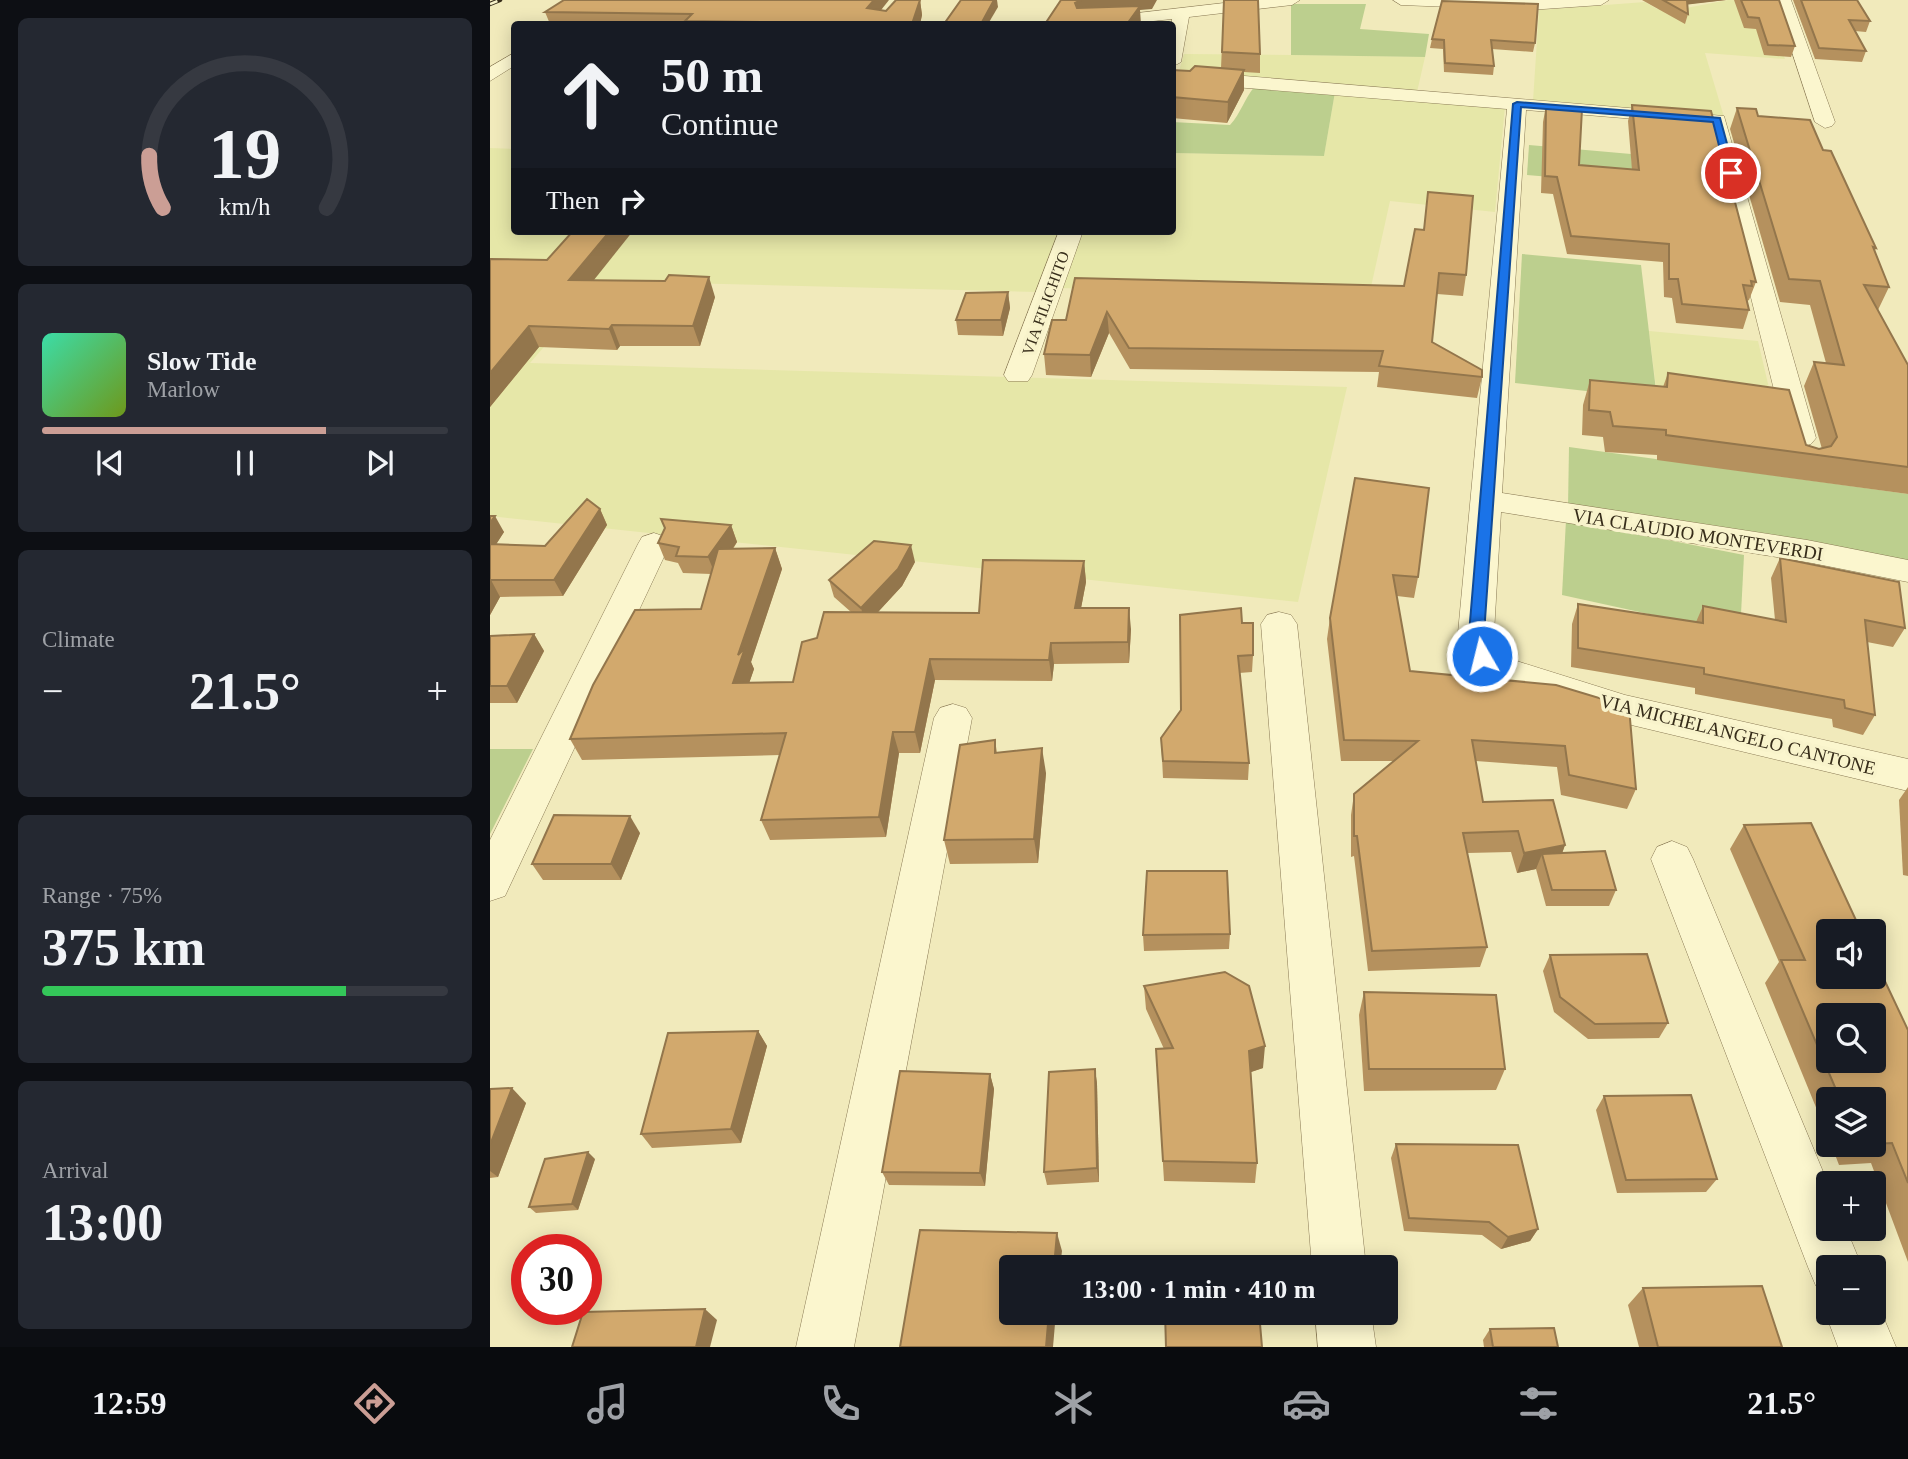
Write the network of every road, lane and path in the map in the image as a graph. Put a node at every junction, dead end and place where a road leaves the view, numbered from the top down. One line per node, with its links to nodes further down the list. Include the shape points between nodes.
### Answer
1 (1292, 0): 5 (street)
2 (1401, 0): 3 (street, via 1529,5)
3 (1601, 0)
4 (1783, 0): 13 (street)
5 (1258, 1): 6 (street)
6 (1182, 12): 7 (street); 8 (street)
7 (1110, 21)
8 (1176, 42)
9 (511, 60): 10 (street)
10 (490, 75)
11 (1176, 76): 12 (street)
12 (1517, 104): 16 (street, via 1717,120); 17 (street, VIA MICHELANGELO CANTONE)
13 (1825, 122)
14 (1070, 235): 15 (street, VIA FILICHITO)
15 (1018, 375)
16 (1808, 463)
17 (1487, 500): 19 (street, VIA CLAUDIO MONTEVERDI); 22 (street, VIA MICHELANGELO CANTONE, via 1476,634 1482,656 1494,667 1623,709)
18 (654, 544): 24 (street)
19 (1908, 571)
20 (1279, 624): 25 (street)
21 (953, 718): 29 (street)
22 (1908, 775)
23 (1672, 859): 26 (street)
24 (490, 883)
25 (1338, 1255)
26 (1830, 1255)
27 (1344, 1325): 30 (street)
28 (1858, 1325): 31 (street)
29 (825, 1347)
30 (1347, 1347)
31 (1867, 1347)

